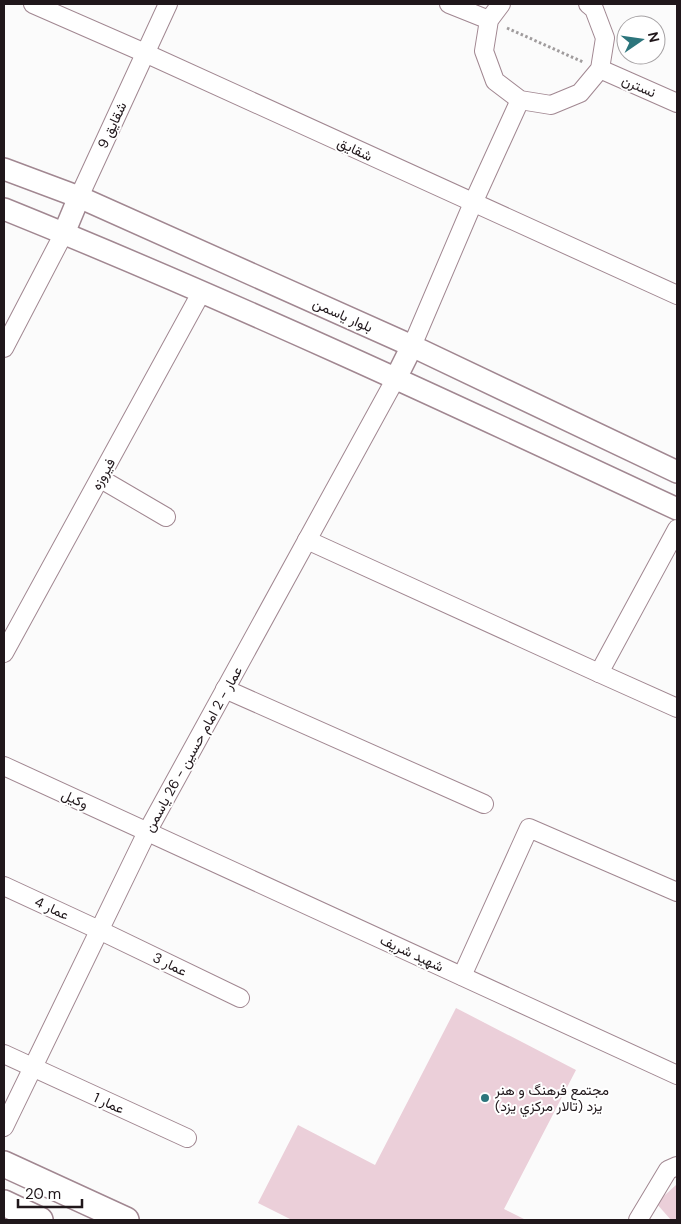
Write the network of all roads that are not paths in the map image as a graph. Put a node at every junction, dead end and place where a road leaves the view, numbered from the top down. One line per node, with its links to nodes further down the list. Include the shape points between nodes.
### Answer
1 (33, 4): 7 (street, شقایق)
2 (168, 4): 7 (street, شقایق 9)
3 (448, 4): 6 (street)
4 (501, 4): 6 (street)
5 (588, 4): 8 (street, via 594,8 605,38)
6 (489, 20): 9 (street, via 484,51 495,81)
7 (145, 53): 12 (street, شقایق 9); 13 (street, شقایق)
8 (600, 69): 9 (street, via 580,94 551,105); 10 (street, نسترن)
9 (520, 100): 13 (street)
10 (677, 103)
11 (4, 169): 12 (street, بلوار یاسمن)
12 (79, 197): 15 (street); 18 (street, بلوار یاسمن)
13 (473, 203): 17 (street, شقایق); 18 (street)
14 (4, 209): 15 (street)
15 (64, 233): 16 (street); 19 (street)
16 (201, 293): 20 (street); 22 (street, فیروزه)
17 (677, 295)
18 (412, 346): 20 (street); 21 (street, بلوار یاسمن)
19 (4, 348)
20 (396, 378): 23 (street); 26 (street, عمار - 2 امام حسین - 26 یاسمن)
21 (677, 472)
22 (101, 479): 24 (street); 27 (street, فیروزه)
23 (677, 509)
24 (166, 517)
25 (677, 529): 28 (street)
26 (307, 540): 28 (street); 29 (street, عمار - 2 امام حسین - 26 یاسمن)
27 (4, 653)
28 (600, 673): 30 (street)
29 (225, 689): 32 (street); 33 (street, عمار - 2 امام حسین - 26 یاسمن)
30 (677, 708)
31 (4, 766): 33 (street, وکیل)
32 (484, 804)
33 (147, 832): 36 (street, عمار - 2 امام حسین - 26 یاسمن); 37 (street, شهید شریف)
34 (4, 886): 36 (street, عمار 4)
35 (677, 892): 37 (street, via 529,828)
36 (99, 930): 38 (street, عمار 3); 40 (street, عمار - 2 امام حسین - 26 یاسمن)
37 (462, 976): 41 (street, شهید شریف)
38 (240, 998)
39 (4, 1054): 40 (street, عمار 1)
40 (32, 1068): 42 (street, عمار - 2 امام حسین - 26 یاسمن); 43 (street, عمار 1)
41 (677, 1075)
42 (4, 1127)
43 (187, 1138)
44 (4, 1164): 48 (main road)
45 (677, 1166): 49 (street, via 668,1170)
46 (4, 1203): 47 (main road)
47 (40, 1220)
48 (126, 1220)
49 (638, 1220)

